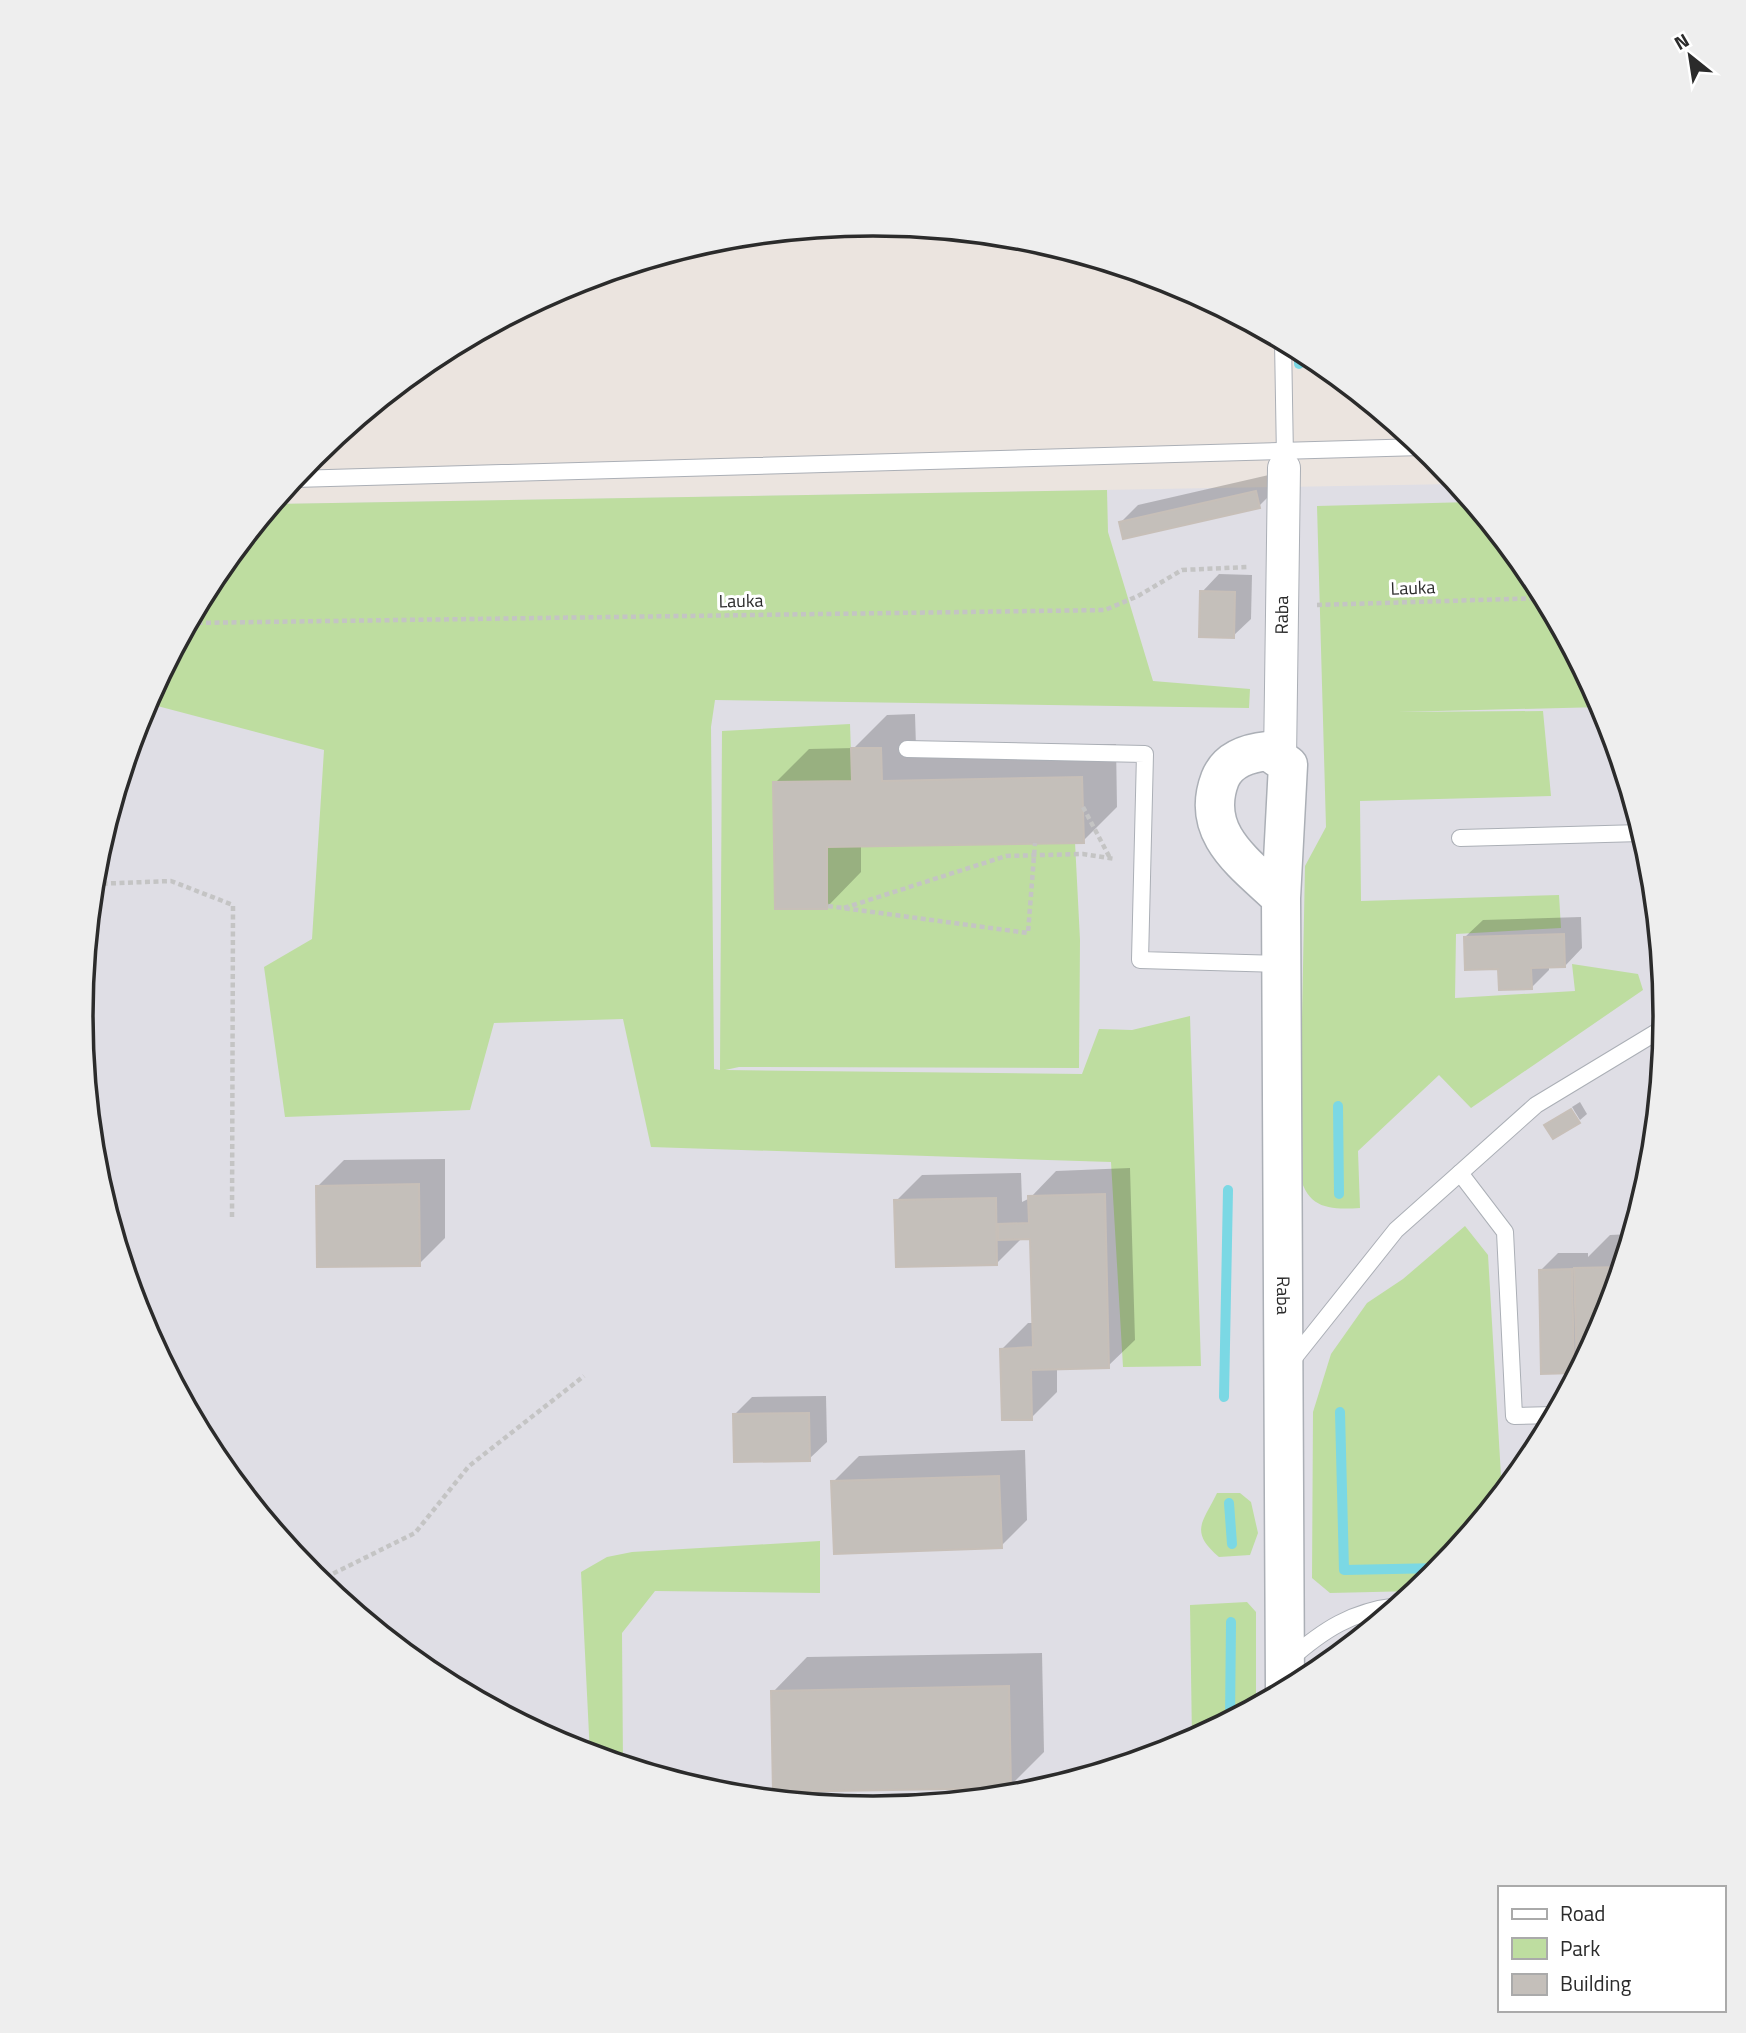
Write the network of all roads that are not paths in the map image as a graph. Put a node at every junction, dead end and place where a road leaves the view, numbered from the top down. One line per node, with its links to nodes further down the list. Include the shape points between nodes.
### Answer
1 (1283, 354): 3 (lane)
2 (1407, 448): 3 (lane)
3 (1285, 459): 4 (lane); 6 (street, Raba)
4 (308, 479)
5 (907, 749): 10 (lane, via 1145,754 1140,960)
6 (1280, 760): 9 (street, Raba, via 1288,765); 9 (street, via 1268,751 1246,753 1223,772 1213,797 1214,822 1222,836)
7 (1631, 833): 8 (lane)
8 (1460, 838)
9 (1281, 898): 10 (street, Raba)
10 (1281, 964): 13 (street, Raba)
11 (1653, 1034): 12 (lane, via 1536,1105)
12 (1460, 1173): 13 (lane, via 1396,1230); 14 (lane, via 1505,1231 1514,1416)
13 (1282, 1373): 16 (street, Raba)
14 (1544, 1415)
15 (1382, 1608): 16 (lane, via 1322,1631)
16 (1285, 1677)

